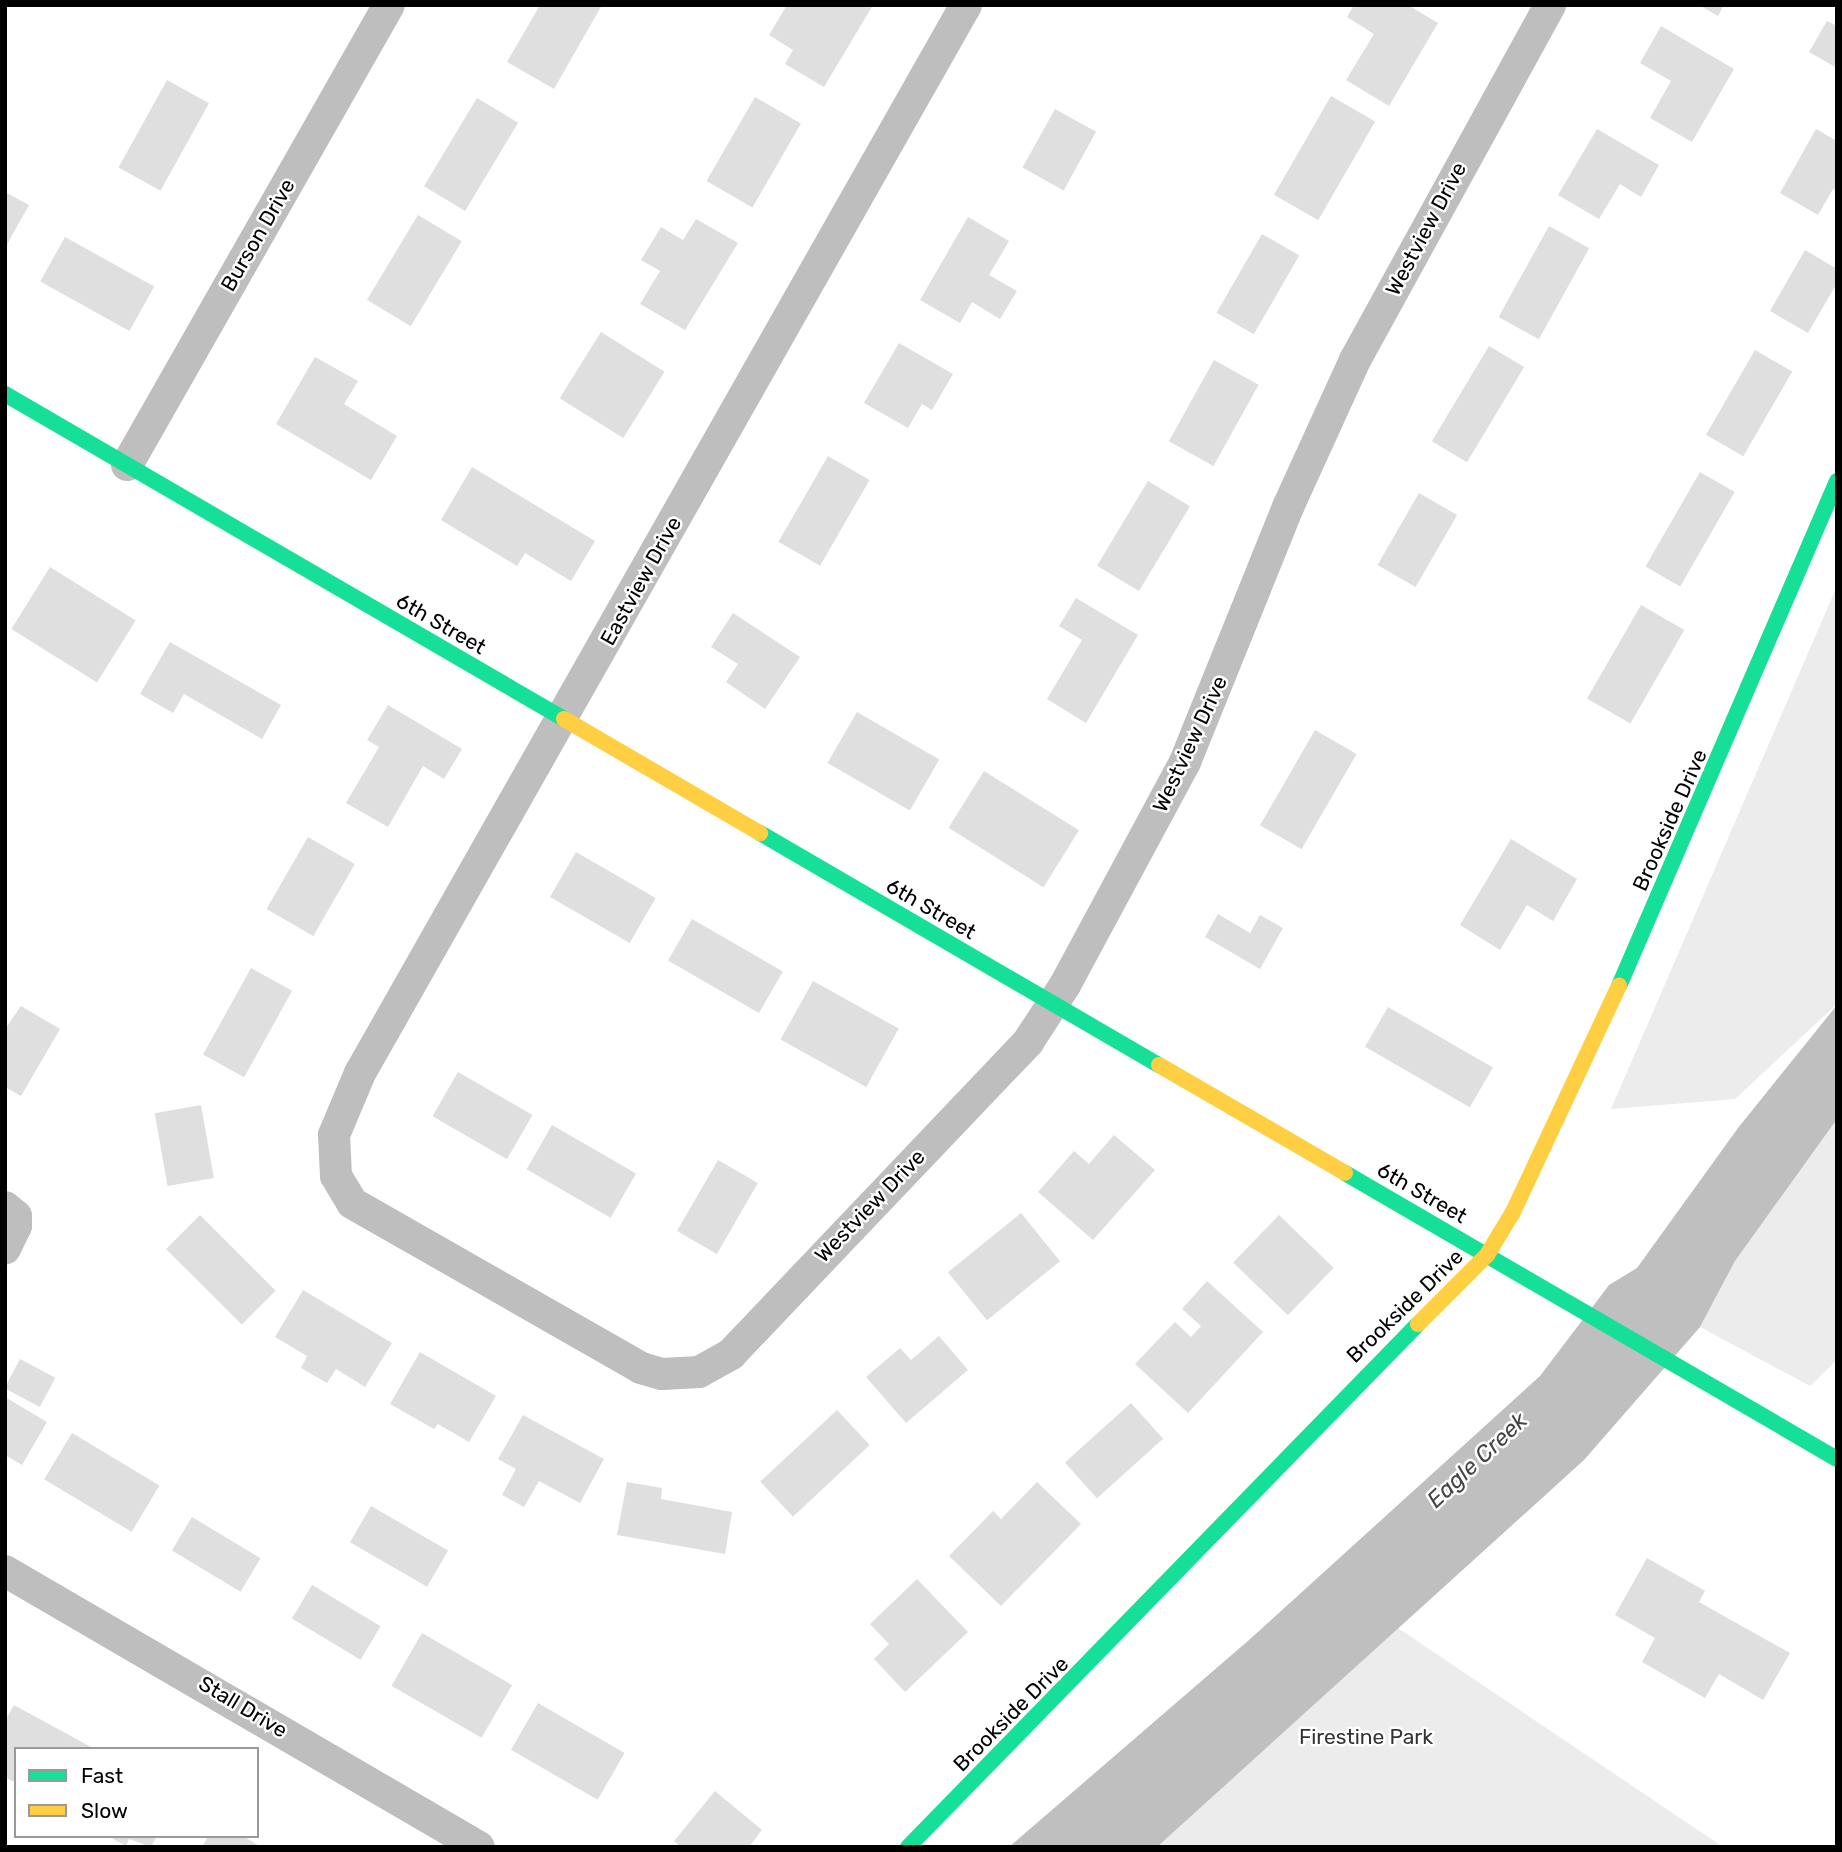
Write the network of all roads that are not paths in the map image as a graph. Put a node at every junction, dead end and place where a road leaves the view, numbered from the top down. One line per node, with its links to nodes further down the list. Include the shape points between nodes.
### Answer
1 (389, 5): 5 (street, Burson Drive)
2 (966, 5): 7 (street, Eastview Drive)
3 (1550, 5): 8 (street, Westview Drive, via 1355,360 1298,481 1185,762)
4 (5, 394): 5 (street, 6th Street)
5 (127, 465): 7 (street, 6th Street)
6 (1837, 481): 11 (street, Brookside Drive, via 1612,1002 1514,1212)
7 (563, 720): 8 (street, 6th Street); 12 (street, Eastview Drive, via 360,1073 339,1114 334,1163 340,1185 365,1211 640,1368)
8 (1053, 1003): 11 (street, 6th Street); 12 (street, Westview Drive, via 1028,1042 730,1354)
9 (5, 1207): 10 (street, via 16,1216)
10 (5, 1249)
11 (1487, 1255): 13 (street, 6th Street); 16 (street, Brookside Drive, via 1301,1437 1081,1674)
12 (684, 1376)
13 (1837, 1459)
14 (5, 1572): 15 (street, Stall Drive)
15 (479, 1847)
16 (908, 1847)

